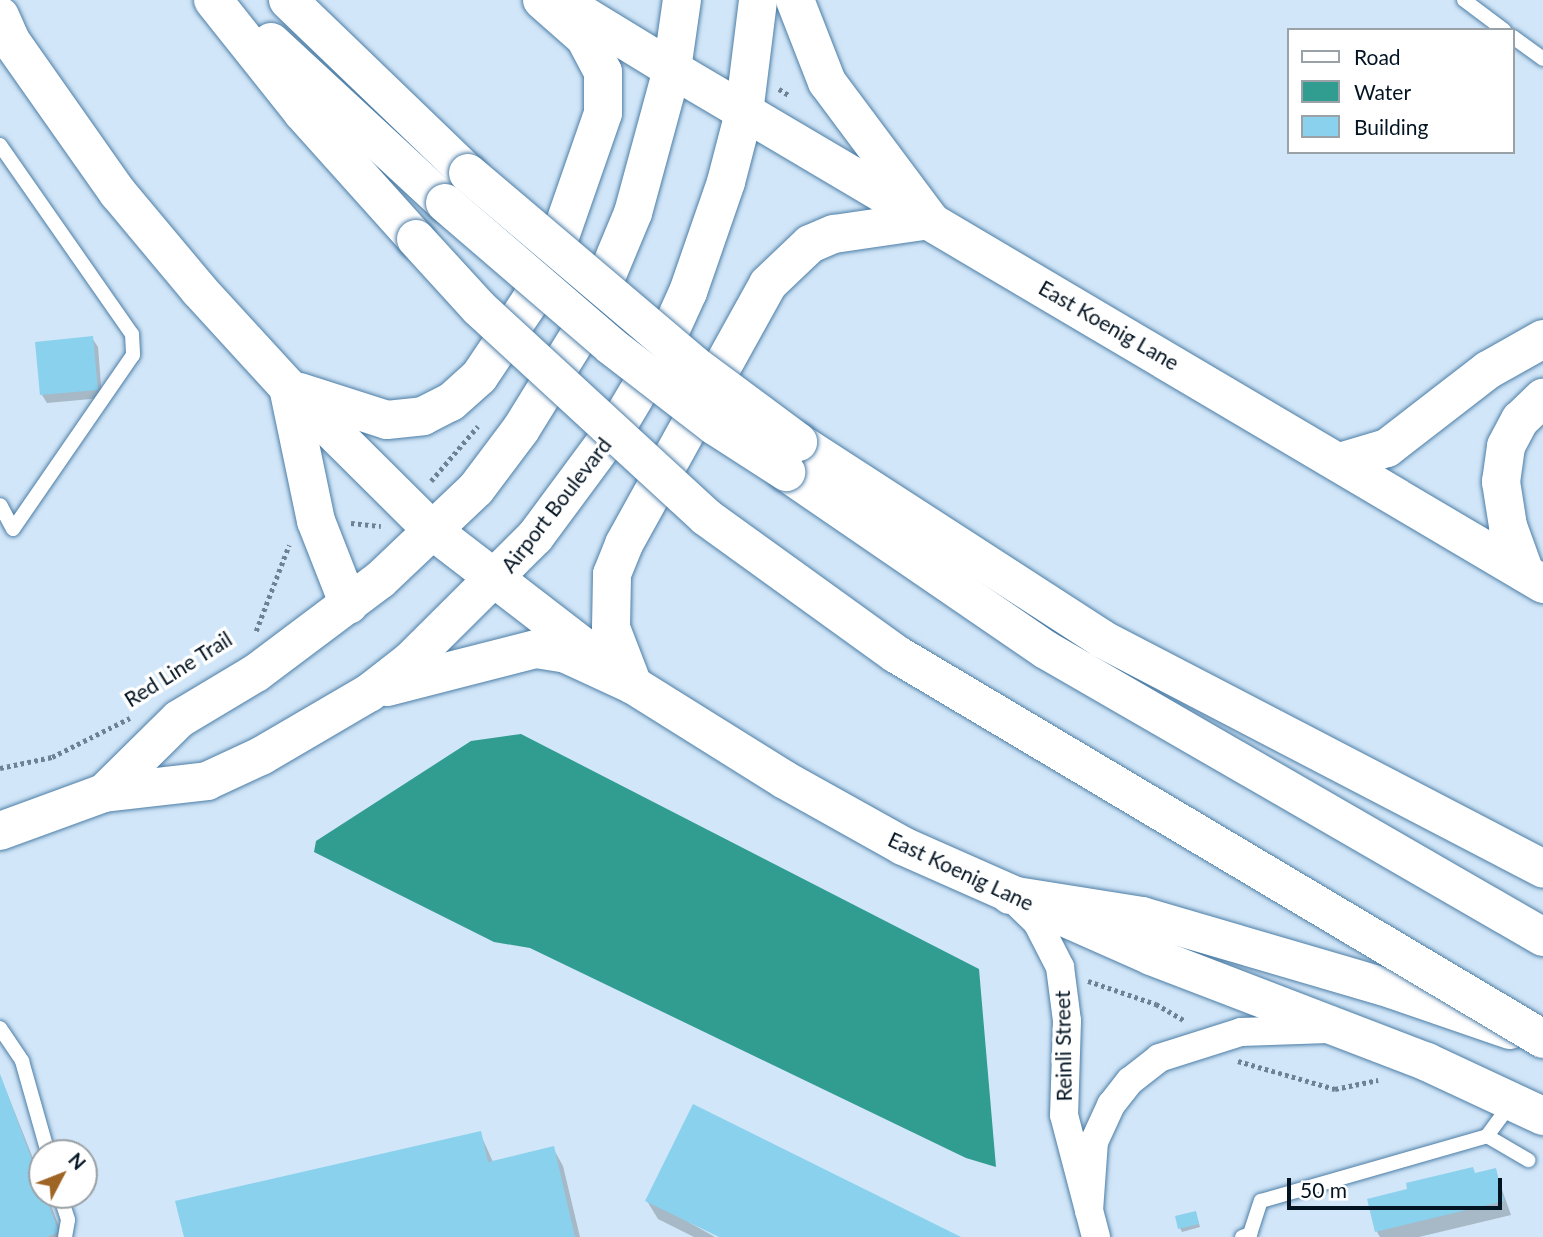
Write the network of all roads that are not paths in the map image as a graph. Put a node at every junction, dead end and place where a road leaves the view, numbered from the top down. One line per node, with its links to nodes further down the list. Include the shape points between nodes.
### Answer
1 (213, 0): 37 (main road, bridge, via 302,112 479,309 706,517 896,654)
2 (226, 0): 21 (main road, bridge, via 444,204 611,346 715,426)
3 (288, 0): 21 (main road, bridge, via 468,173 682,355)
4 (542, 0): 19 (main road, via 584,37 603,72 603,113 554,254 530,301 479,377 451,402 423,416 387,420)
5 (559, 0): 14 (main road, East Koenig Lane)
6 (682, 0): 14 (main road, Airport Boulevard)
7 (758, 0): 15 (main road, Airport Boulevard)
8 (795, 0): 17 (main road, via 827,82)
9 (1464, 0): 11 (lane)
10 (0, 16): 19 (main road, East Koenig Lane, via 18,51 118,193)
11 (1501, 28)
12 (1515, 38): 13 (lane)
13 (1543, 59)
14 (673, 69): 15 (main road, East Koenig Lane); 24 (main road, Airport Boulevard, via 633,213 588,321 503,453 476,489)
15 (744, 113): 17 (main road, East Koenig Lane); 26 (main road, Airport Boulevard, via 703,249 658,358 574,488)
16 (0, 145): 23 (lane, via 132,334 133,355 13,529)
17 (930, 220): 22 (main road, East Koenig Lane); 28 (main road, via 834,234 810,244 768,284 624,544 612,574 611,628)
18 (1543, 339): 22 (main road, via 1488,370 1387,447)
19 (288, 387): 24 (main road, East Koenig Lane); 27 (main road, via 316,522)
20 (1543, 398): 25 (main road, via 1520,420 1506,446 1500,482 1508,526)
21 (792, 457): 32 (main road, via 1102,639); 34 (main road, via 1046,650)
22 (1340, 462): 25 (main road, East Koenig Lane)
23 (0, 505)
24 (433, 531): 26 (main road, East Koenig Lane); 27 (main road, Airport Boulevard)
25 (1534, 578)
26 (494, 582): 28 (main road, East Koenig Lane); 29 (main road, Airport Boulevard)
27 (349, 605): 30 (main road, Airport Boulevard, via 256,673 179,719)
28 (633, 685): 29 (main road, via 566,654 536,649); 33 (main road, East Koenig Lane, via 785,780 903,846)
29 (369, 692): 30 (main road, Airport Boulevard, via 271,751 207,781)
30 (104, 793): 31 (main road, Airport Boulevard)
31 (0, 831)
32 (1543, 869)
33 (1010, 895): 36 (main road, East Koenig Lane, via 1151,956); 37 (main road, via 1142,916 1391,989); 43 (street, Reinli Street, via 1037,922 1060,967 1067,1021 1064,1115)
34 (1543, 937)
35 (0, 1028): 40 (lane, via 22,1061)
36 (1342, 1029): 38 (main road, East Koenig Lane); 43 (street, Reinli Street, via 1241,1032 1159,1058 1130,1081 1111,1105 1094,1142)
37 (1543, 1040)
38 (1528, 1108): 39 (lane)
39 (1487, 1136): 41 (lane); 45 (lane, via 1261,1201 1250,1234)
40 (44, 1139)
41 (1528, 1160)
42 (64, 1209): 44 (lane)
43 (1092, 1224)
44 (65, 1237)
45 (1242, 1237)

